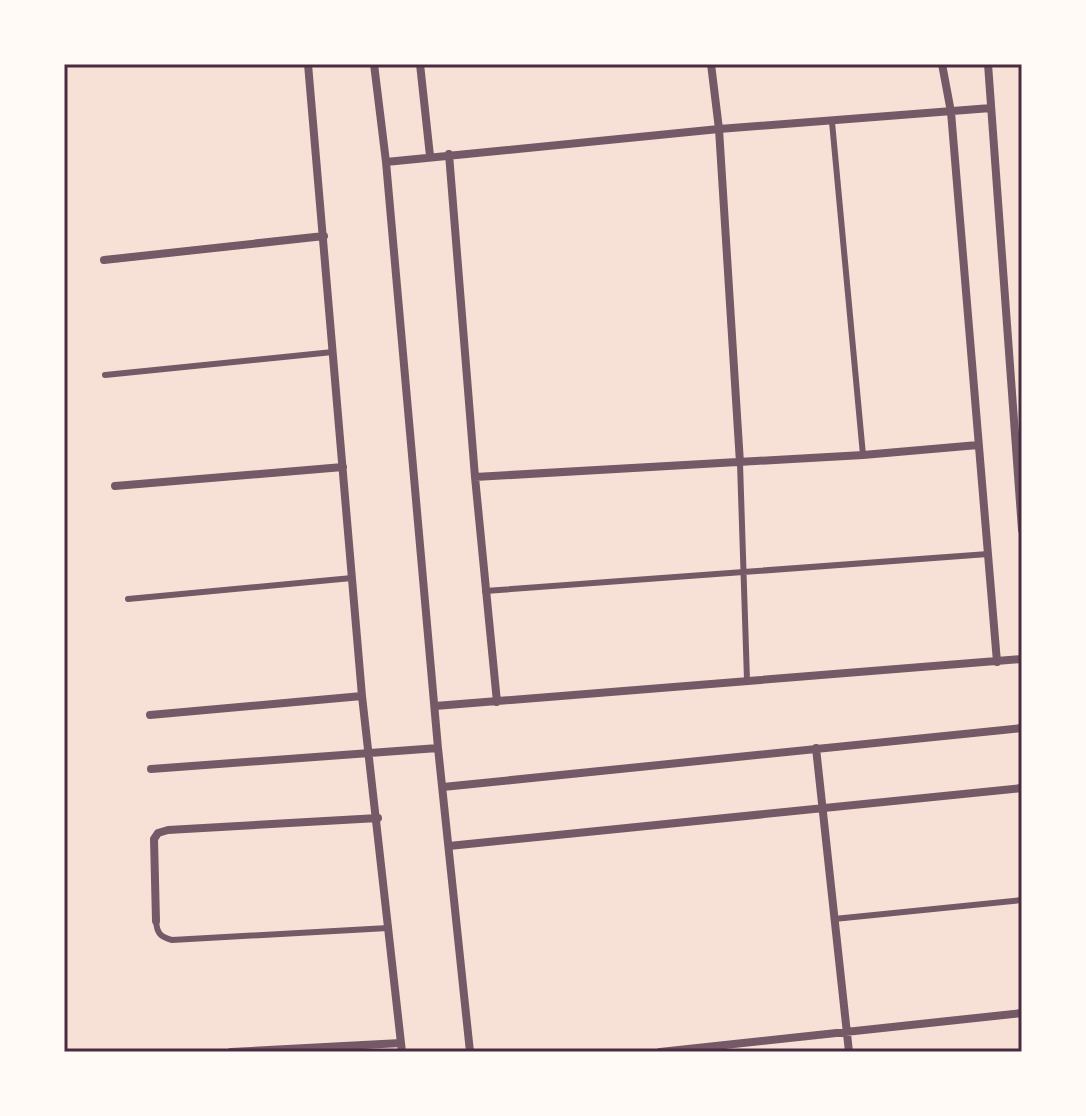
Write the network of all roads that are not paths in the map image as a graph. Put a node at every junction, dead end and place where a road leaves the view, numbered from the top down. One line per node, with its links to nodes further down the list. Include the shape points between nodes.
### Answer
1 (308, 64): 14 (street)
2 (374, 64): 13 (street)
3 (420, 64): 12 (street)
4 (711, 64): 10 (street)
5 (942, 64): 8 (street)
6 (988, 64): 7 (street)
7 (991, 108): 8 (street); 24 (street)
8 (951, 112): 9 (street); 18 (street)
9 (832, 122): 10 (street); 19 (lane)
10 (719, 129): 11 (street); 20 (street)
11 (449, 154): 12 (street); 22 (street)
12 (430, 156): 13 (street)
13 (386, 162): 35 (street)
14 (324, 236): 15 (street); 16 (street)
15 (104, 260)
16 (333, 352): 17 (lane); 21 (street)
17 (105, 375)
18 (978, 445): 19 (street); 25 (street)
19 (863, 455): 20 (street)
20 (740, 463): 22 (street); 26 (lane)
21 (343, 467): 23 (street); 27 (street)
22 (475, 477): 28 (street)
23 (115, 486)
24 (1022, 530)
25 (988, 554): 26 (lane); 31 (street)
26 (743, 572): 28 (lane); 32 (lane)
27 (352, 578): 29 (lane); 33 (street)
28 (485, 591): 34 (street)
29 (128, 599)
30 (1022, 659): 31 (street)
31 (997, 662): 32 (street)
32 (747, 680): 34 (street)
33 (362, 696): 36 (street); 40 (street)
34 (497, 702): 35 (street)
35 (435, 706): 38 (street)
36 (150, 715)
37 (1022, 728): 39 (street)
38 (438, 748): 40 (street); 42 (street)
39 (816, 748): 42 (street); 44 (street)
40 (368, 751): 41 (street); 45 (street)
41 (151, 769)
42 (443, 787): 46 (street)
43 (1022, 788): 44 (street)
44 (822, 809): 46 (street); 48 (street)
45 (378, 818): 49 (street, via 158,833); 50 (street)
46 (449, 846): 56 (street)
47 (1022, 900): 48 (lane)
48 (834, 919): 52 (street)
49 (156, 921): 50 (lane, via 157,932 172,940)
50 (388, 928): 53 (street)
51 (1022, 1013): 52 (street)
52 (846, 1032): 57 (street); 58 (street)
53 (401, 1048): 54 (street)
54 (302, 1049): 55 (street)
55 (231, 1052)
56 (470, 1052)
57 (660, 1052)
58 (849, 1052)

